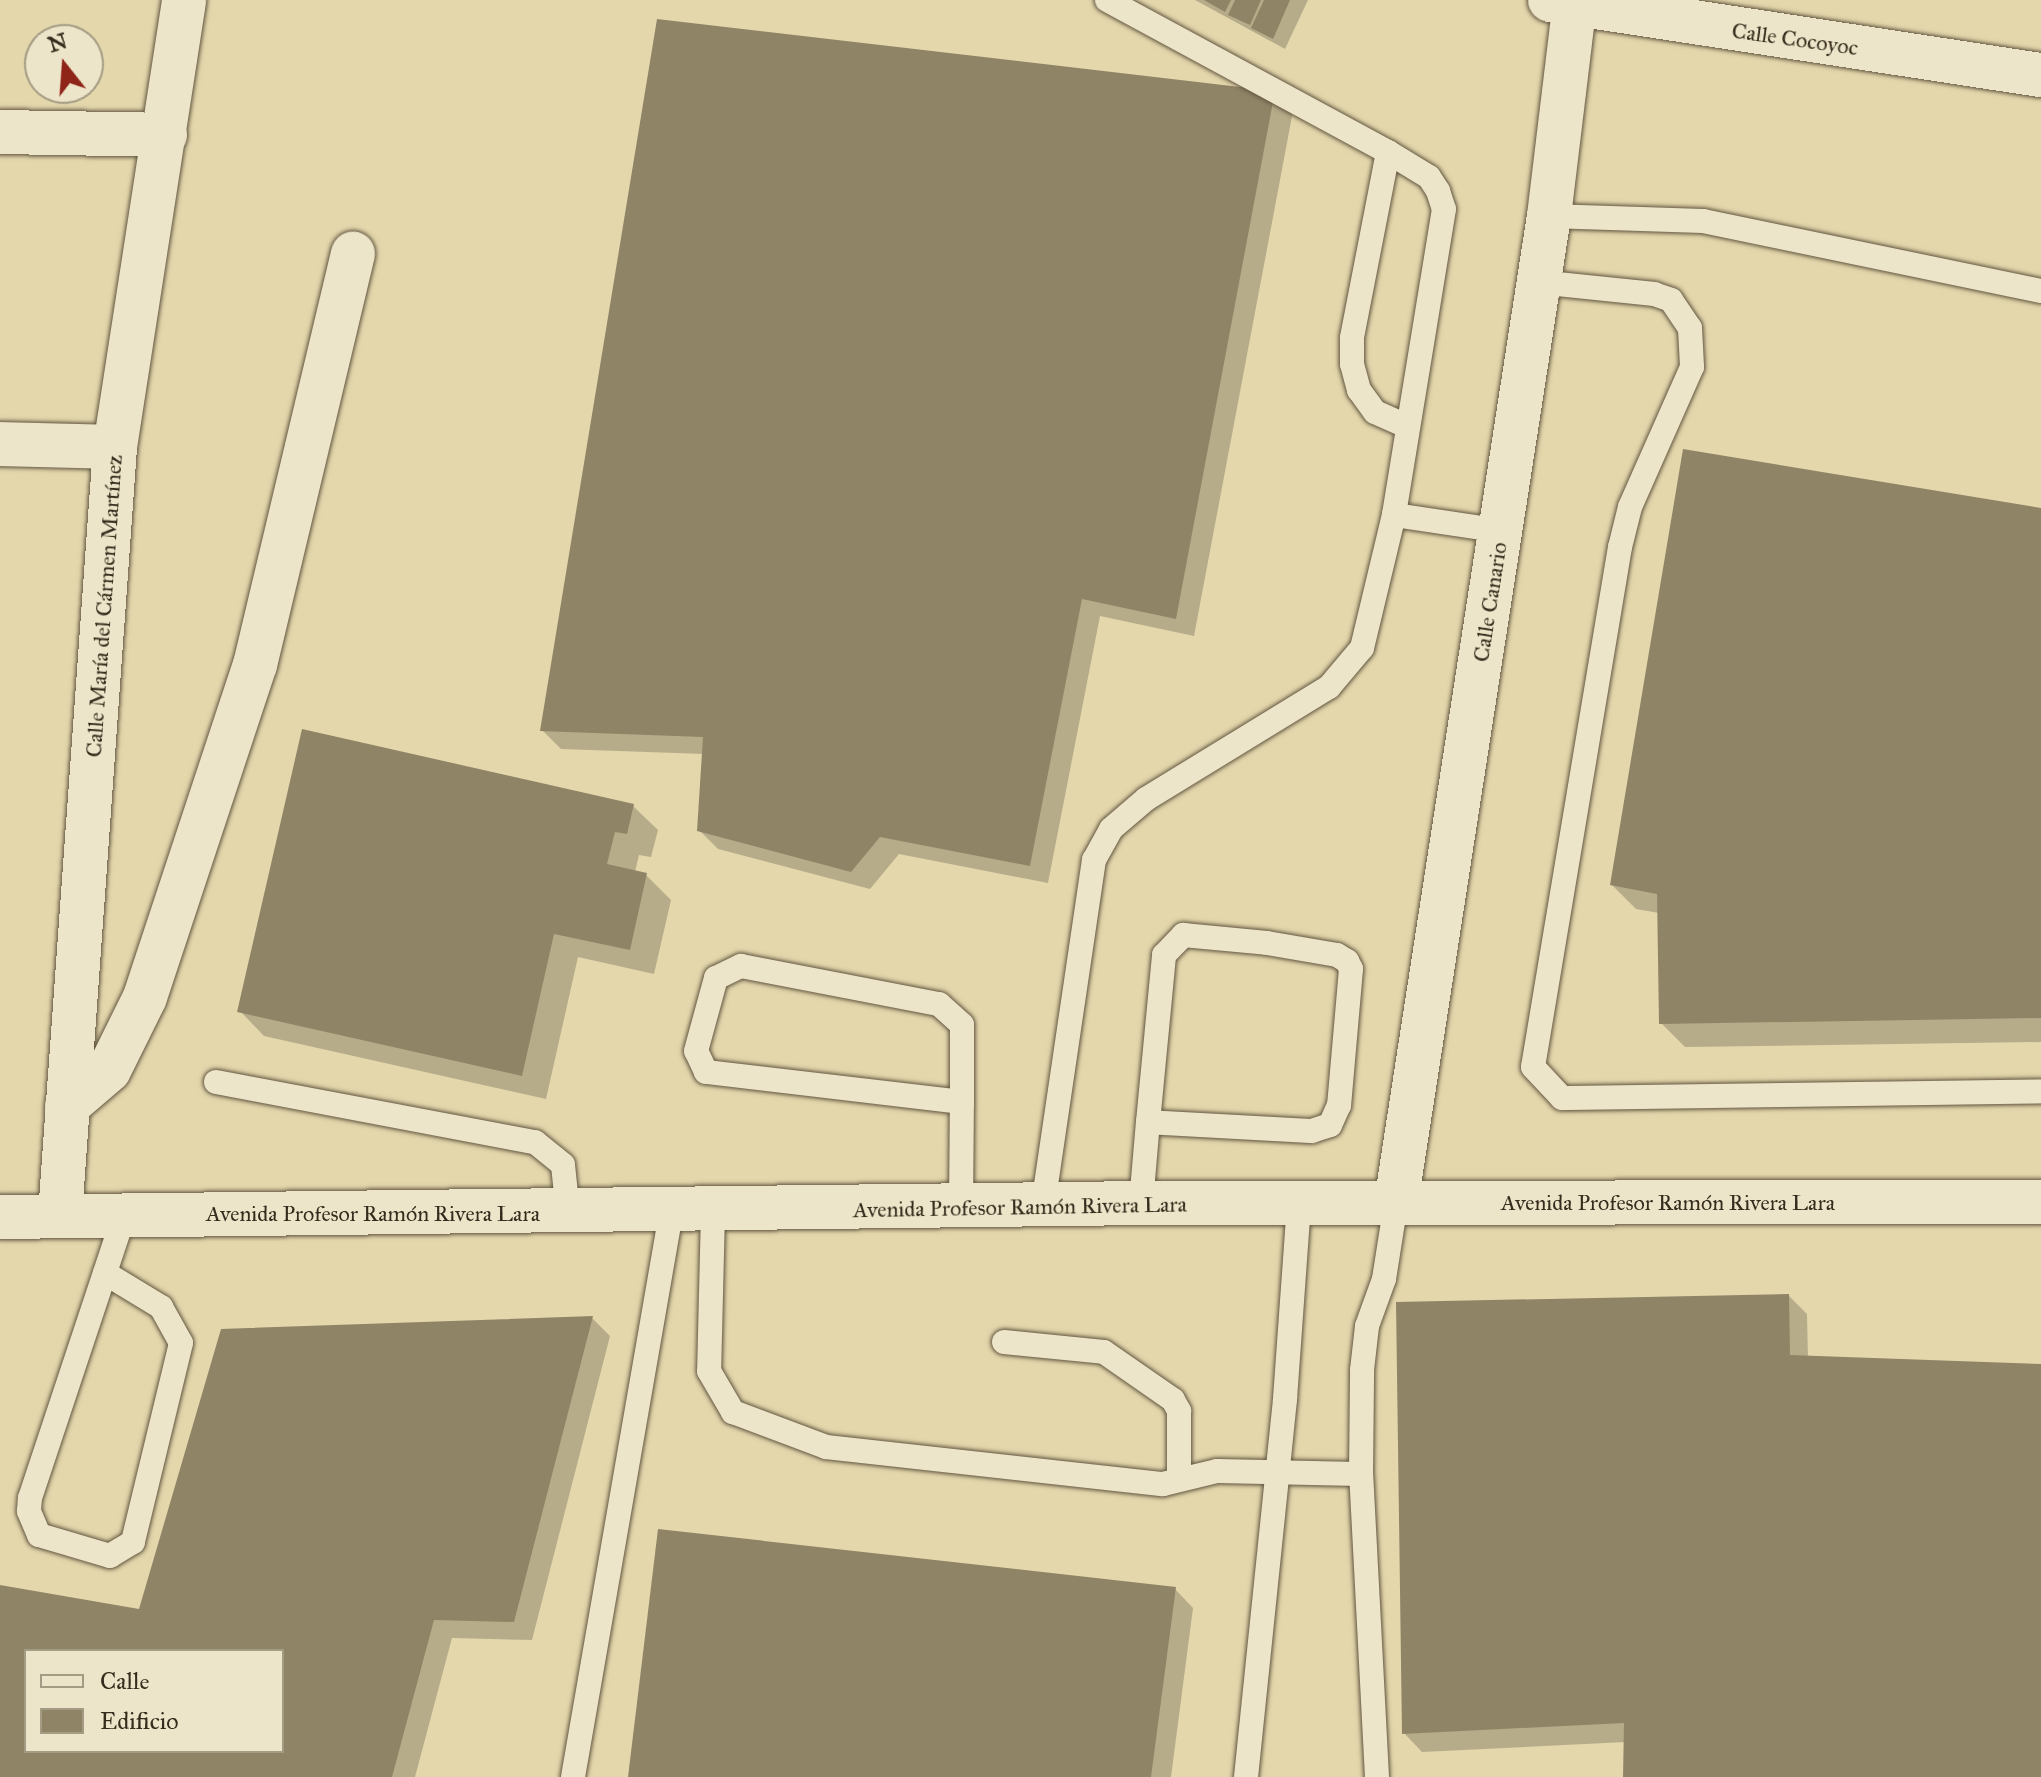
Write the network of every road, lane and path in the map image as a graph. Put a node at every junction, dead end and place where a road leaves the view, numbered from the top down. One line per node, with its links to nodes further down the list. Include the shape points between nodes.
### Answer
1 (184, 0): 6 (street, Calle María del Cármen Martínez)
2 (1107, 0): 7 (lane)
3 (1567, 2): 4 (street, Calle Cocoyoc); 8 (street, Calle Canario)
4 (2041, 75)
5 (0, 132): 6 (street)
6 (165, 135): 14 (street, Calle María del Cármen Martínez)
7 (1388, 152): 12 (lane, via 1429,177 1444,209); 12 (lane, via 1352,338 1352,364 1359,390 1375,412)
8 (1549, 216): 10 (street, Calle Canario); 11 (lane, via 1703,221)
9 (353, 253): 20 (street, via 255,665 145,997 109,1070)
10 (1538, 282): 16 (street, Calle Canario); 18 (lane, via 1671,300 1690,328 1692,367 1630,507 1620,547 1533,1067 1537,1075 1562,1098)
11 (2041, 291)
12 (1407, 426): 15 (lane)
13 (0, 444): 14 (street)
14 (115, 447): 20 (street, Calle María del Cármen Martínez)
15 (1394, 515): 16 (lane); 25 (lane, via 1362,648 1329,687 1146,799 1111,829 1094,860)
16 (1501, 531): 24 (street, Calle Canario)
17 (216, 1082): 29 (lane, via 535,1142 563,1165)
18 (2041, 1091)
19 (962, 1102): 19 (lane, via 962,1025 939,1004 741,966 716,978 696,1051 706,1072); 27 (lane)
20 (67, 1106): 30 (street, Calle María del Cármen Martínez)
21 (1148, 1122): 21 (lane, via 1164,955 1171,942 1183,935 1267,943 1347,961 1351,969 1339,1105 1330,1125 1312,1131); 23 (lane)
22 (2041, 1202): 24 (street, Avenida Profesor Ramón Rivera Lara)
23 (1141, 1203): 25 (street, Avenida Profesor Ramón Rivera Lara); 26 (street, Avenida Profesor Ramón Rivera Lara)
24 (1396, 1203): 26 (street, Avenida Profesor Ramón Rivera Lara); 36 (lane, via 1384,1279 1363,1355)
25 (1043, 1205): 27 (street, Avenida Profesor Ramón Rivera Lara)
26 (1299, 1206): 35 (lane)
27 (961, 1207): 28 (street, Avenida Profesor Ramón Rivera Lara)
28 (692, 1212): 29 (street, Avenida Profesor Ramón Rivera Lara); 37 (lane, via 709,1371 733,1412 826,1447 1163,1484); 38 (lane)
29 (568, 1213): 31 (street, Avenida Profesor Ramón Rivera Lara)
30 (60, 1215): 31 (street, Avenida Profesor Ramón Rivera Lara); 32 (street, Avenida Profesor Ramón Rivera Lara)
31 (124, 1215): 33 (lane)
32 (0, 1217)
33 (105, 1273): 33 (lane, via 29,1511 39,1535 110,1556 133,1542 181,1343 161,1307)
34 (1004, 1342): 37 (lane, via 1104,1352 1173,1400 1179,1411)
35 (1277, 1472): 36 (lane); 37 (lane); 39 (lane)
36 (1361, 1474): 40 (lane)
37 (1179, 1476)
38 (573, 1777)
39 (1246, 1777)
40 (1377, 1777)

